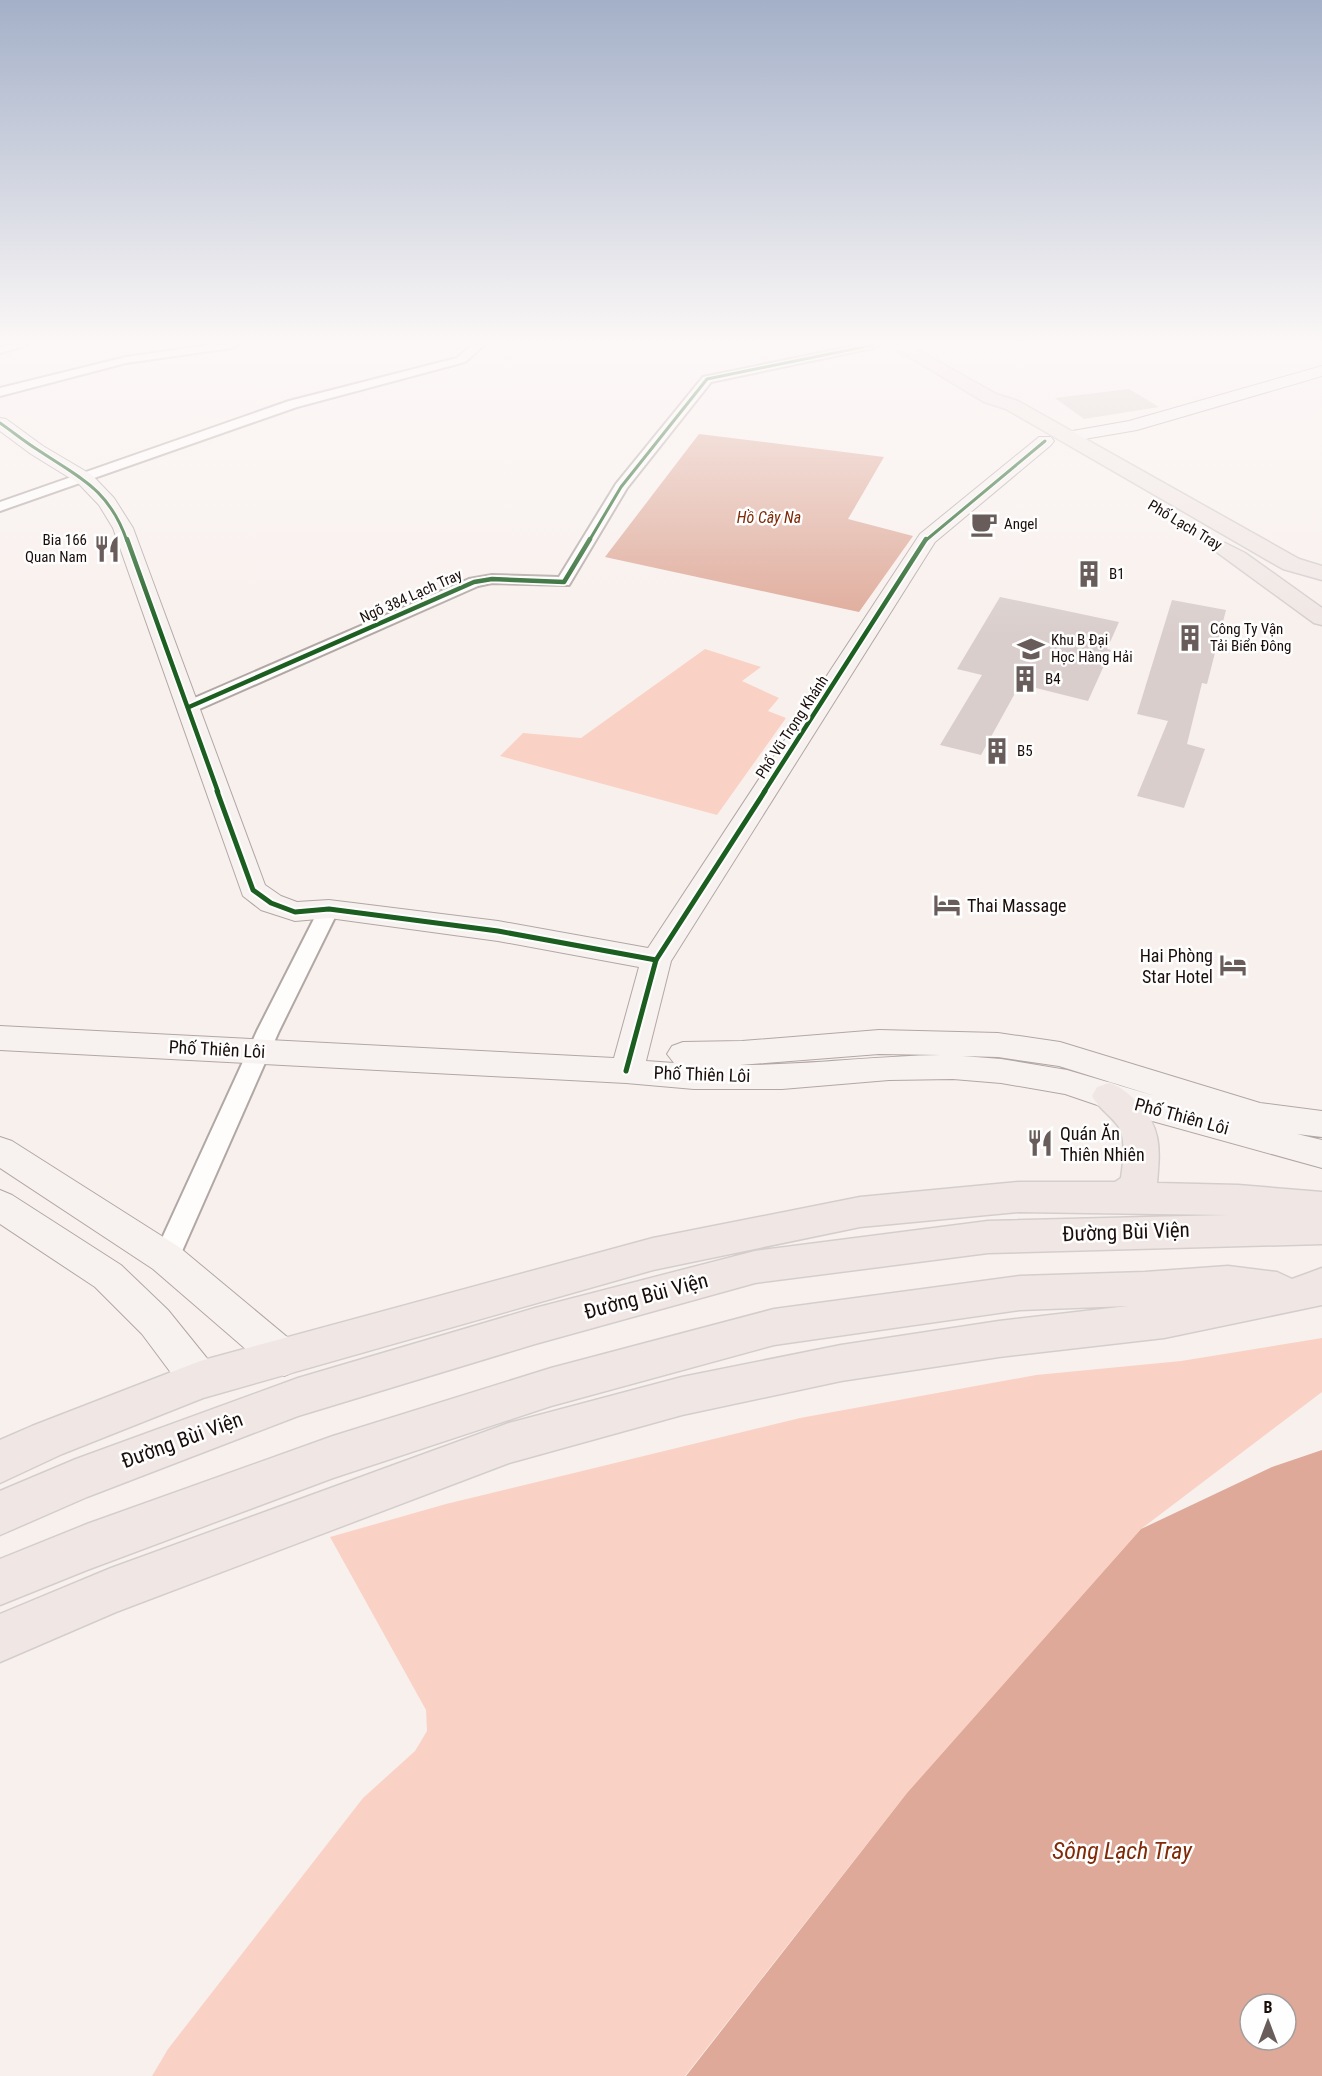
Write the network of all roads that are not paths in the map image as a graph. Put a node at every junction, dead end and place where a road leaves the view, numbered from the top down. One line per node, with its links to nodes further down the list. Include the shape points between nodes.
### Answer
1 (26, 442): 7 (street)
2 (188, 442): 7 (street)
3 (657, 442): 15 (street, Ngõ 384 Lạch Tray, via 621,487 564,582 474,582)
4 (1052, 442): 17 (street, Phố Vũ Trọng Khánh, via 927,538)
5 (1060, 442): 10 (main road, Phố Lạch Tray)
6 (1061, 442): 9 (main road, Phố Lạch Tray)
7 (85, 479): 8 (street); 15 (street, via 107,502 123,528)
8 (0, 507)
9 (1291, 564): 11 (main road, Phố Lạch Tray); 12 (main road, via 1298,574)
10 (1258, 570): 13 (main road, via 1286,579); 14 (main road, Phố Lạch Tray)
11 (1322, 573)
12 (1322, 588)
13 (1322, 601)
14 (1322, 618)
15 (189, 707): 16 (street, via 253,890 295,912)
16 (329, 909): 17 (street, via 498,931); 20 (street)
17 (656, 960): 21 (street, Phố Vũ Trọng Khánh)
18 (0, 1017): 20 (street, Phố Thiên Lôi)
19 (0, 1038): 20 (street, Phố Thiên Lôi)
20 (264, 1041): 21 (street, Phố Thiên Lôi); 29 (street)
21 (630, 1061): 22 (street, Phố Thiên Lôi, via 694,1077 782,1077 953,1067 1067,1082); 23 (street, Phố Thiên Lôi, via 879,1042 998,1045 1060,1054 1260,1116)
22 (1109, 1096): 25 (street, Phố Thiên Lôi); 26 (main road, via 1137,1124 1141,1158 1139,1186)
23 (1322, 1124)
24 (0, 1151): 29 (street)
25 (1322, 1154)
26 (1120, 1197): 28 (main road, Đường Bùi Viện, via 1238,1200); 31 (main road, Đường Bùi Viện, via 1019,1197 860,1212 653,1254)
27 (0, 1205): 32 (street, via 108,1276 155,1322)
28 (1315, 1218): 34 (main road, Đường Bùi Viện, via 988,1237 755,1267 535,1326 298,1397 76,1480)
29 (166, 1258): 31 (street)
30 (1319, 1290): 35 (main road, via 1228,1283 1020,1293 774,1327 529,1394 333,1457); 37 (main road, via 1164,1320 841,1363 682,1396 509,1443)
31 (285, 1358): 32 (main road, Đường Bùi Viện)
32 (201, 1380): 33 (main road, Đường Bùi Viện)
33 (0, 1462)
34 (0, 1513)
35 (87, 1546): 36 (main road); 37 (main road)
36 (0, 1582)
37 (111, 1591): 38 (main road)
38 (0, 1638)

